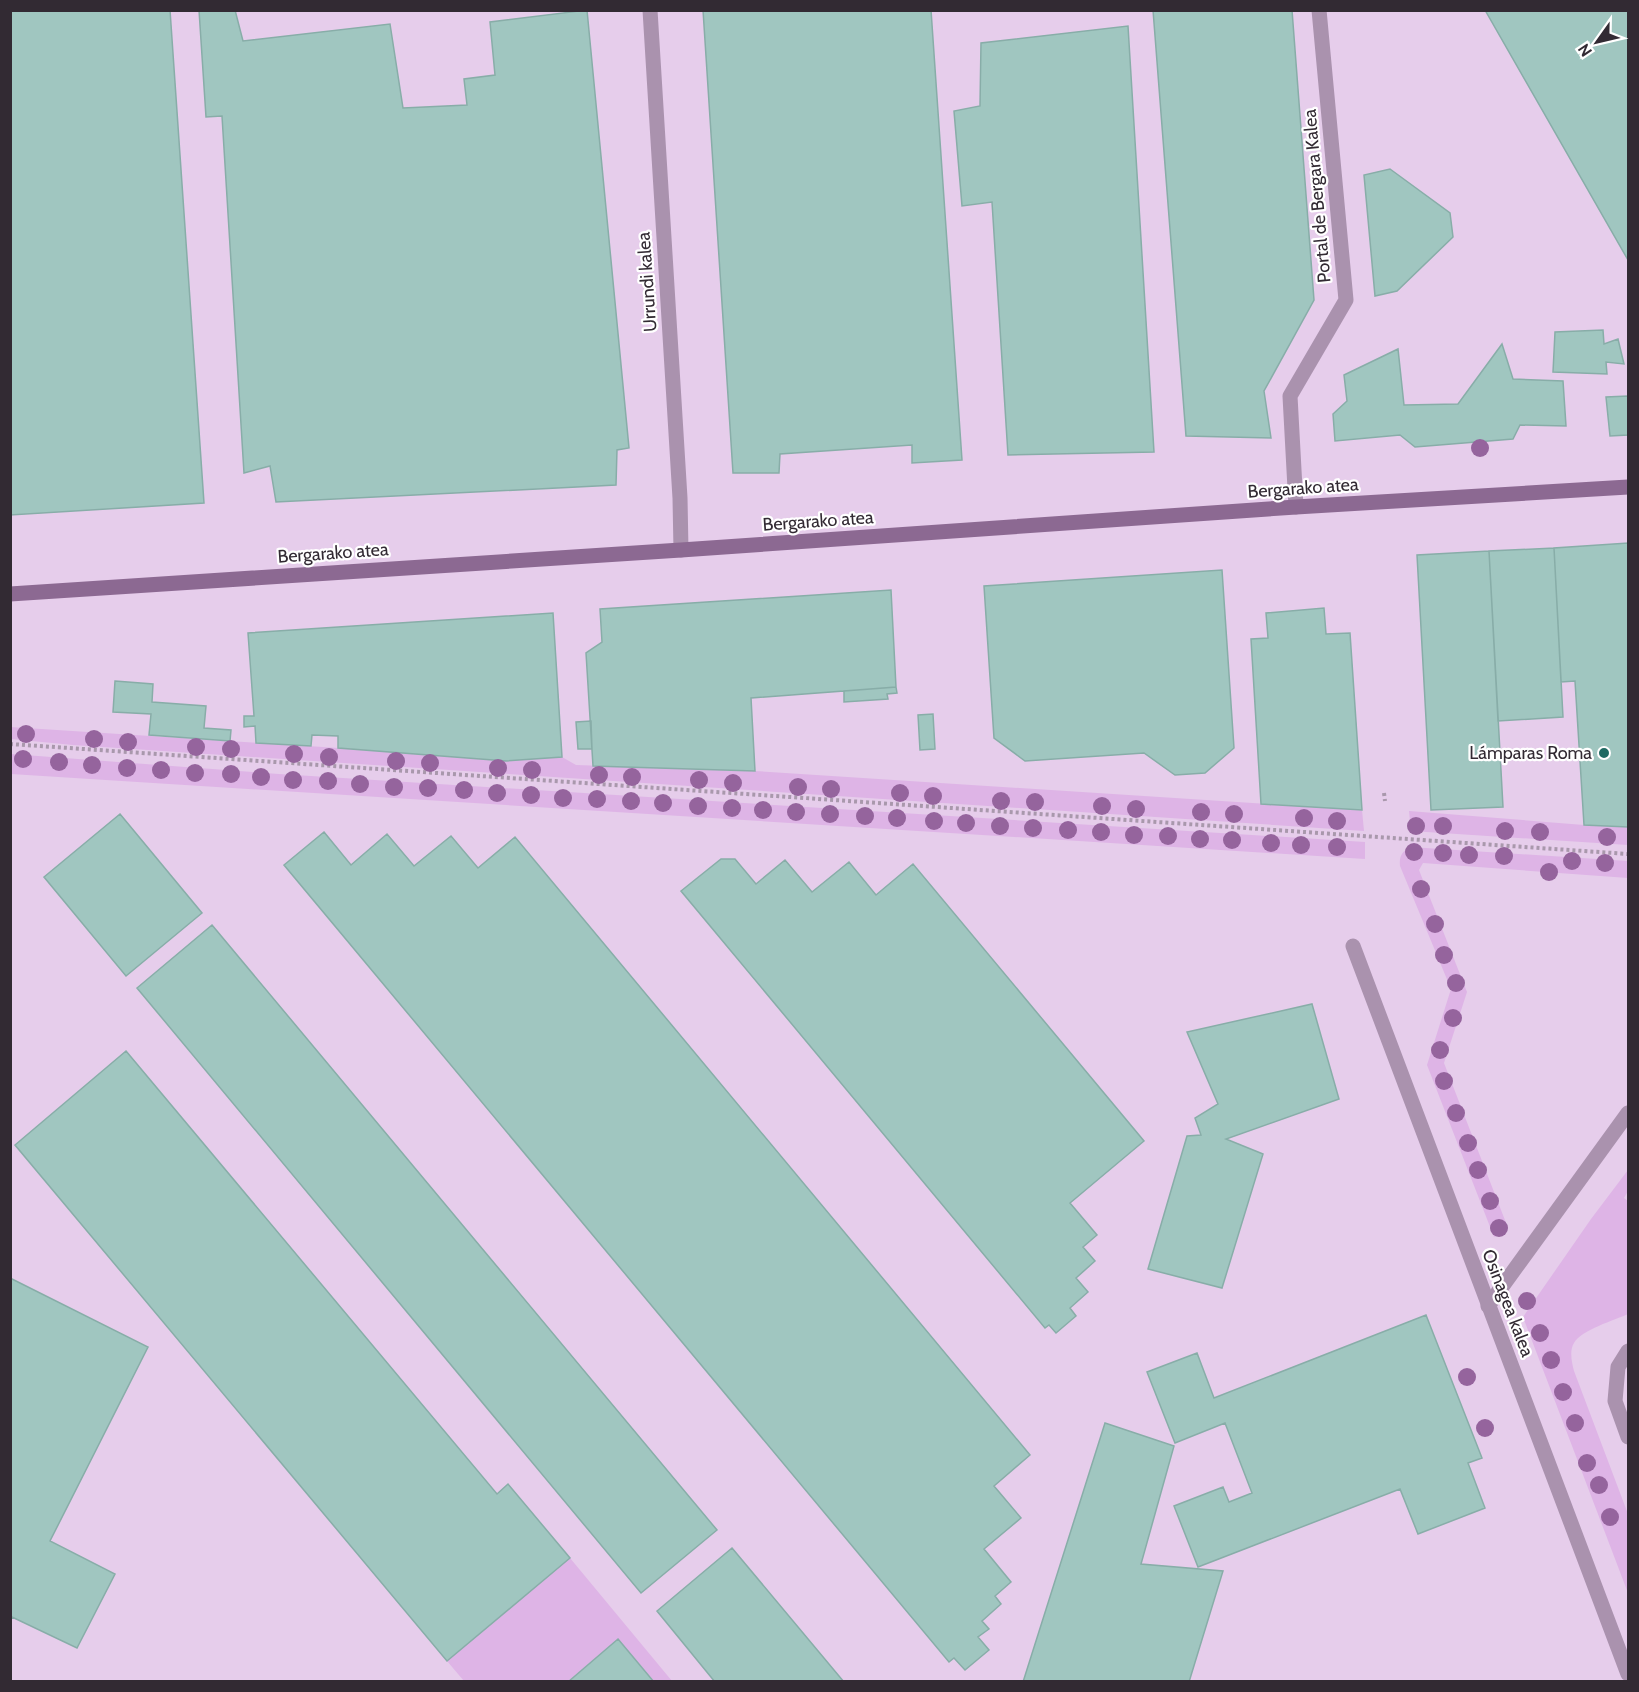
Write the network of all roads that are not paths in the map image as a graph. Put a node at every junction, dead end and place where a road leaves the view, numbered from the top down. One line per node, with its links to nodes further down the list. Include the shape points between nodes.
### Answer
1 (650, 10): 5 (street, Urrundi kalea)
2 (1319, 10): 4 (street, Portal de Bergara Kalea, via 1346,300 1290,396)
3 (1629, 487): 4 (street, Bergarako atea)
4 (1296, 507): 5 (street, Bergarako atea)
5 (681, 550): 6 (street, Bergarako atea)
6 (10, 594)
7 (1353, 946): 9 (street, Osinagea kalea)
8 (1629, 1113): 9 (street)
9 (1488, 1306): 12 (street, Osinagea kalea)
10 (1629, 1351): 11 (street, via 1618,1367 1615,1401)
11 (1629, 1437)
12 (1629, 1674)

